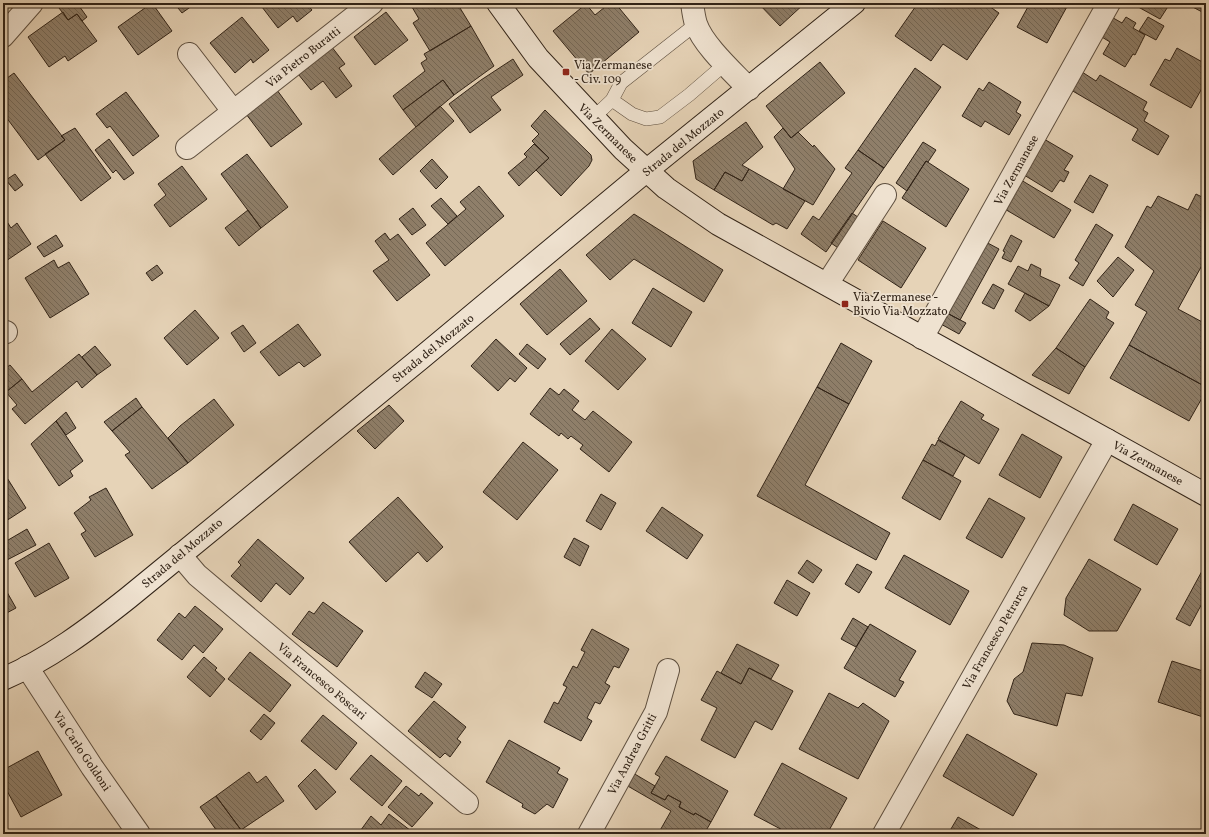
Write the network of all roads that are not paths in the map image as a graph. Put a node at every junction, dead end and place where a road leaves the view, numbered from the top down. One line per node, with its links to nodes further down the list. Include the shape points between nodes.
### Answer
1 (32, 3): 8 (street)
2 (372, 3): 13 (street, Via Pietro Buratti)
3 (498, 3): 14 (street, Via Zermanese, via 538,58)
4 (692, 3): 7 (street)
5 (854, 3): 11 (street, Strada del Mozzato)
6 (1109, 3): 19 (street, Via Zermanese)
7 (696, 24): 10 (street, via 702,37); 12 (lane, via 621,83)
8 (3, 36)
9 (190, 54): 13 (street)
10 (725, 64): 11 (street); 12 (lane, via 660,116 646,119 632,114)
11 (748, 89): 16 (street, Strada del Mozzato)
12 (612, 100): 14 (lane)
13 (233, 111): 15 (street, Via Pietro Buratti)
14 (593, 118): 16 (street, Via Zermanese)
15 (187, 148)
16 (646, 171): 18 (street, Via Zermanese, via 718,224); 22 (street, Strada del Mozzato)
17 (885, 195): 18 (street)
18 (827, 284): 19 (street, Via Zermanese)
19 (922, 338): 20 (street, Via Zermanese)
20 (1107, 440): 21 (street, Via Zermanese); 29 (street, Via Francesco Petrarca)
21 (1206, 495)
22 (180, 555): 23 (street, Strada del Mozzato, via 80,635); 26 (street, Via Francesco Foscari, via 197,575)
23 (27, 667): 25 (street, Strada del Mozzato); 27 (street, Via Carlo Goldoni)
24 (668, 670): 28 (street, Via Andrea Gritti, via 656,712)
25 (3, 679)
26 (467, 803)
27 (139, 834)
28 (589, 834)
29 (884, 834)

